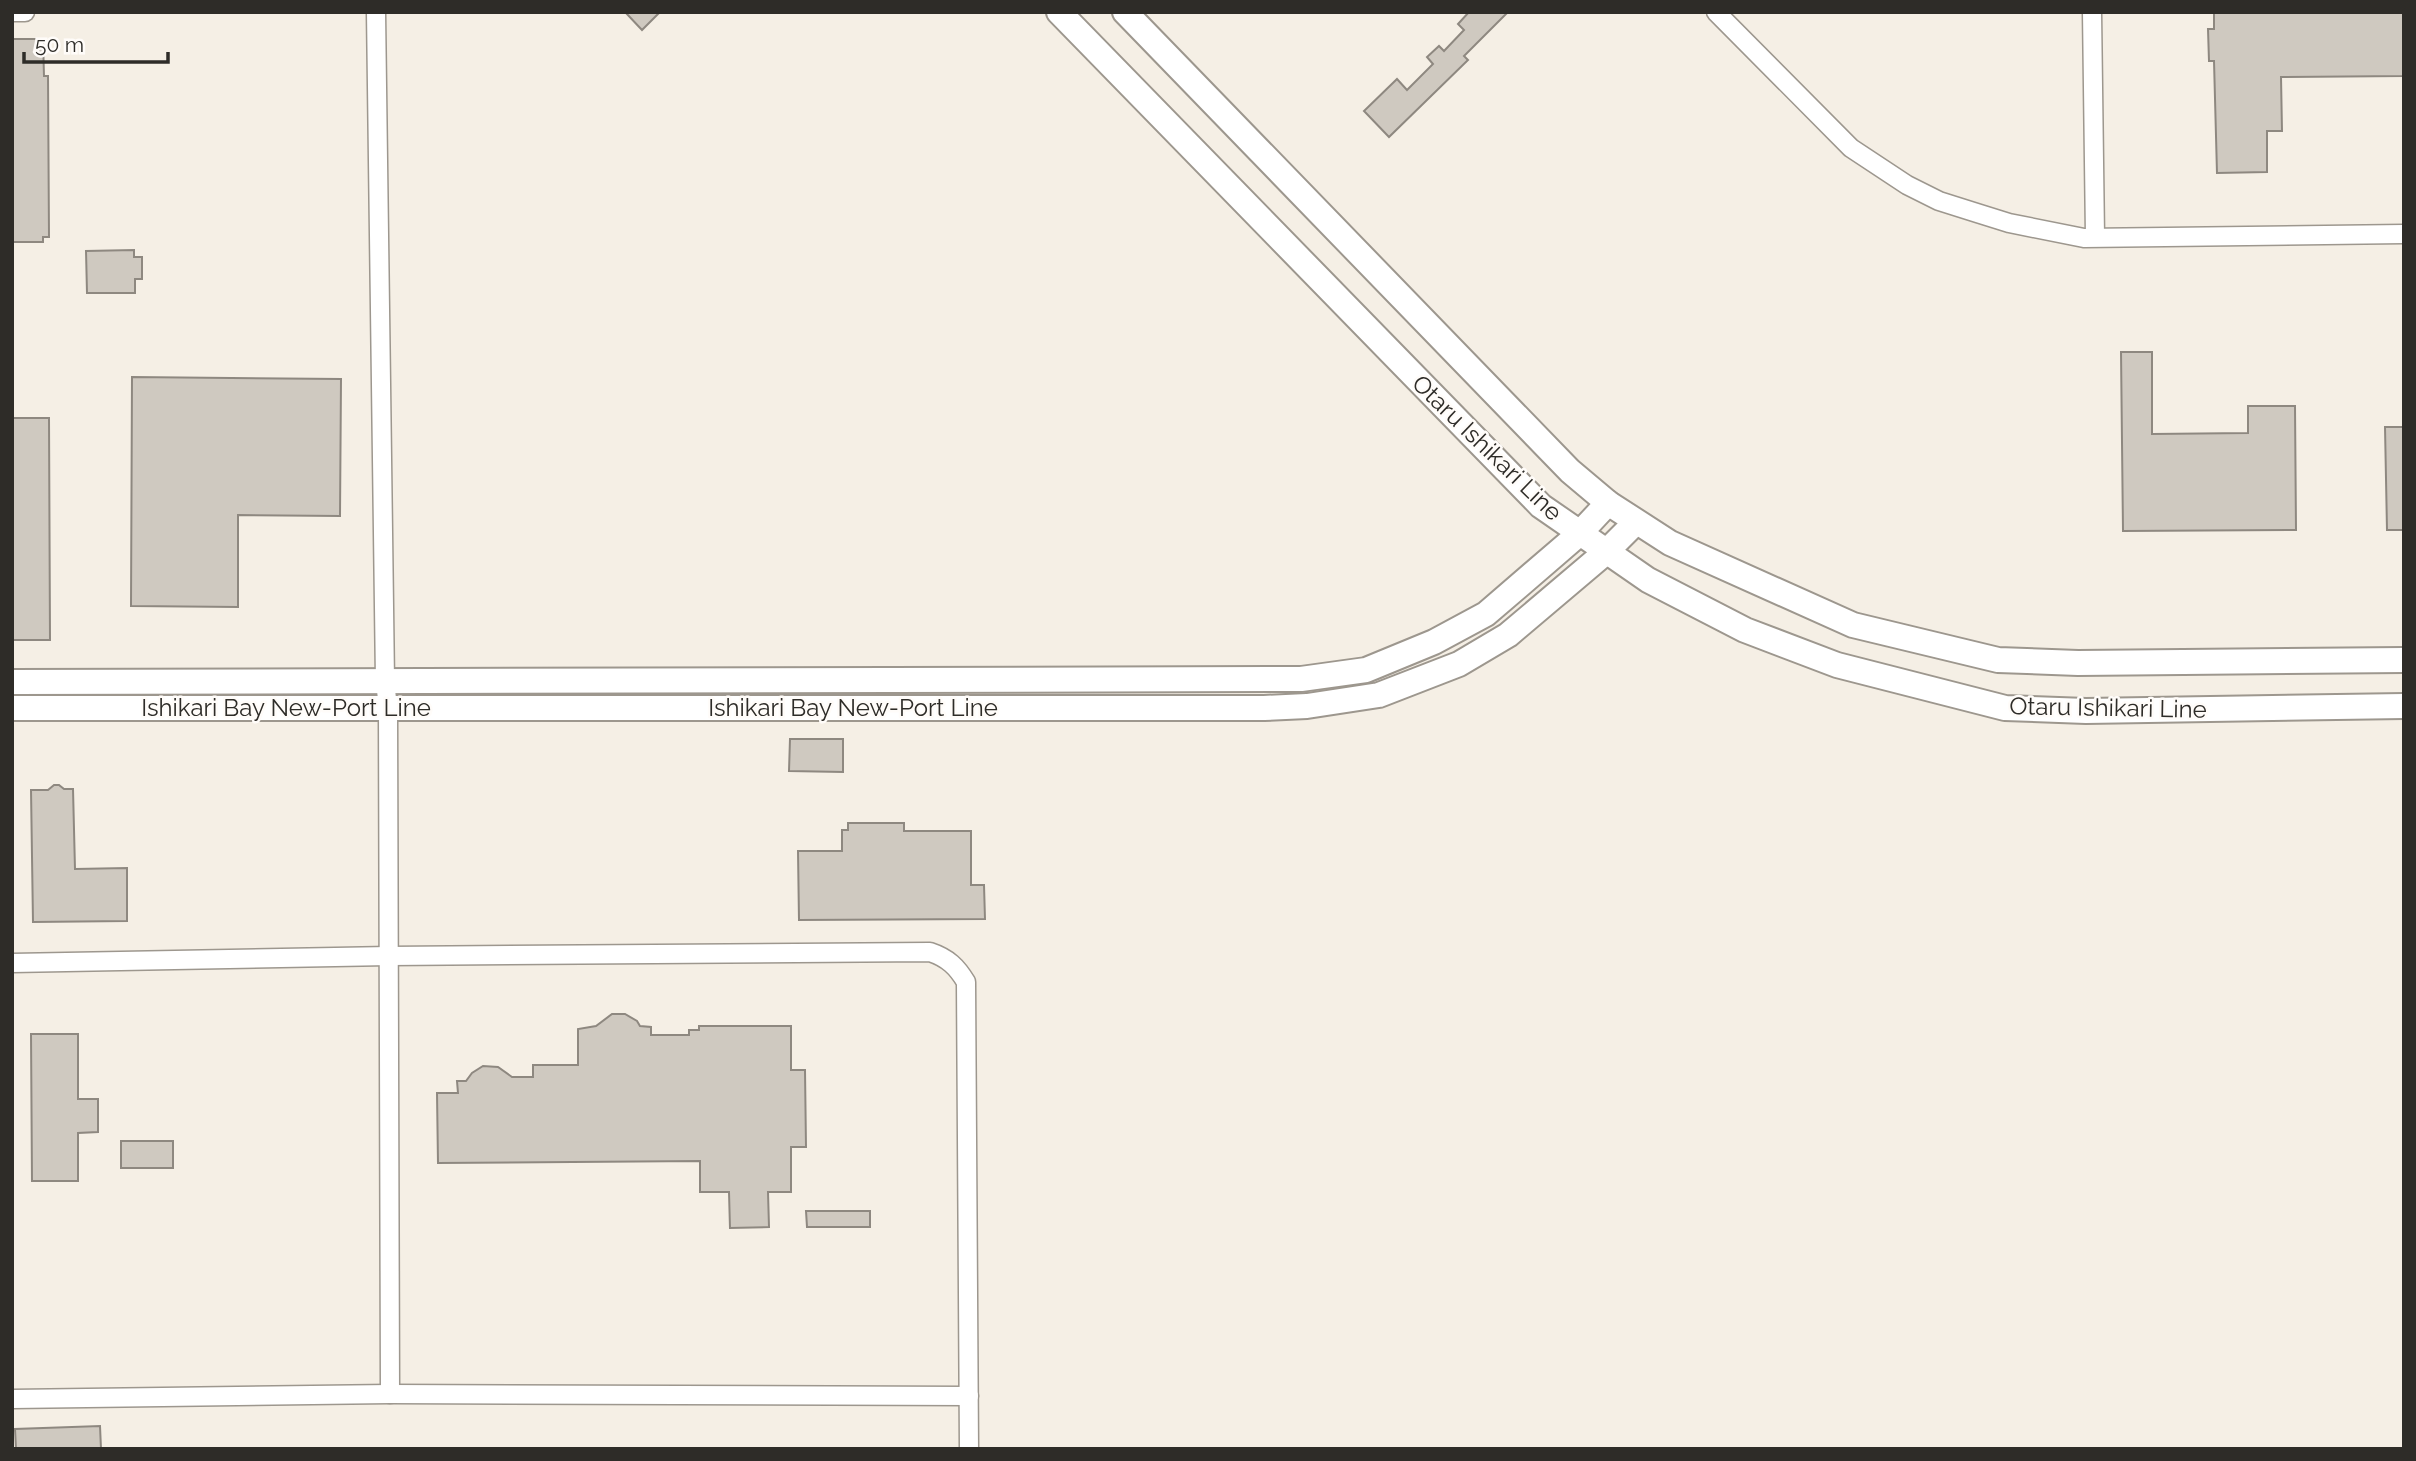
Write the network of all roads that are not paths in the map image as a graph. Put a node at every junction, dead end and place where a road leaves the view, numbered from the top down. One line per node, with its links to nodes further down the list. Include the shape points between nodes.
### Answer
1 (12, 12): 2 (street)
2 (25, 12)
3 (376, 12): 15 (street)
4 (1059, 12): 12 (main road, Otaru Ishikari Line, via 1541,506)
5 (1125, 12): 10 (main road, Otaru Ishikari Line, via 1570,471)
6 (1716, 12): 9 (street, via 1850,148 1908,185 1939,201 2009,223)
7 (2092, 12): 9 (street)
8 (2404, 234): 9 (street)
9 (2095, 237)
10 (1608, 503): 11 (main road, Otaru Ishikari Line); 12 (main road, Ishikari Bay New-Port Line)
11 (1636, 522): 13 (main road, Ishikari Bay New-Port Line); 14 (main road, Otaru Ishikari Line, via 1670,544 1853,625 1998,660)
12 (1579, 534): 13 (main road, Otaru Ishikari Line); 15 (main road, Ishikari Bay New-Port Line, via 1486,614 1434,642 1366,670 1301,680)
13 (1606, 552): 17 (main road, Otaru Ishikari Line, via 1648,580 1756,634 1837,665 2005,708); 19 (main road, Ishikari Bay New-Port Line, via 1508,635 1459,664 1379,695 1307,706)
14 (2404, 660)
15 (385, 681): 16 (main road, Ishikari Bay New-Port Line); 19 (street)
16 (12, 682)
17 (2404, 706)
18 (12, 708): 19 (main road, Ishikari Bay New-Port Line)
19 (388, 708): 20 (street)
20 (389, 956): 21 (street); 22 (street); 23 (street, via 930,952 944,956 966,982)
21 (12, 962)
22 (390, 1394): 23 (street); 24 (street)
23 (969, 1396): 25 (street)
24 (12, 1399)
25 (969, 1449)

